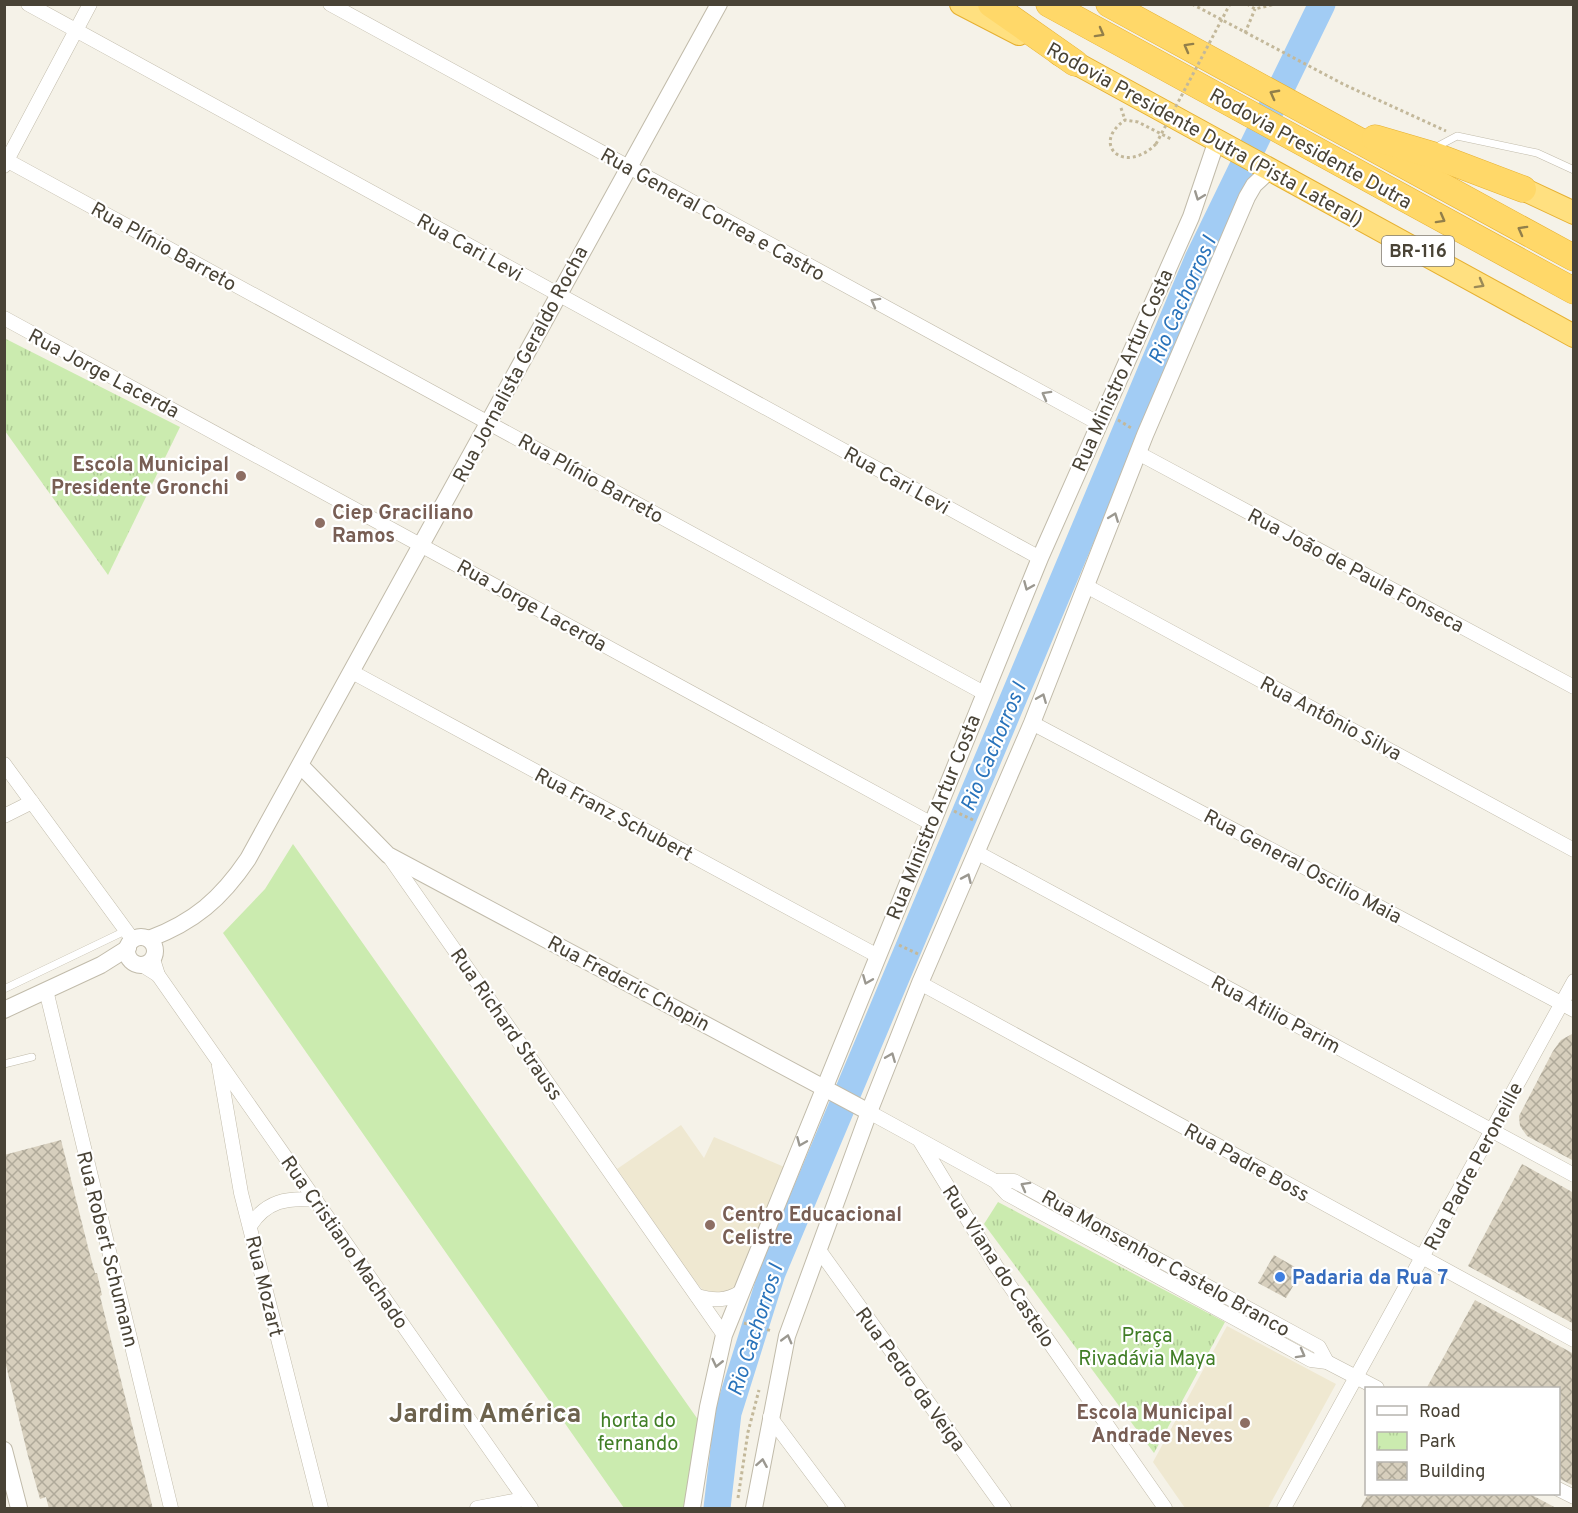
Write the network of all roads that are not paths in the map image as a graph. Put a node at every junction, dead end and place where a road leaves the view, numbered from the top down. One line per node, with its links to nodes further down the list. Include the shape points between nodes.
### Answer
1 (28, 4): 9 (street, Rua Cari Levi)
2 (90, 4): 9 (street)
3 (330, 4): 15 (street, Rua General Correa e Castro)
4 (719, 4): 15 (street, Rua Jornalista Geraldo Rocha)
5 (961, 4): 10 (highway, Rodovia Presidente Dutra (Pista Lateral) / BR-116)
6 (991, 4): 10 (highway)
7 (1049, 4): 21 (highway, Rodovia Presidente Dutra / BR-116, one-way to 21)
8 (1109, 4): 11 (highway, Rodovia Presidente Dutra, one-way to 8)
9 (76, 31): 14 (street); 22 (street, Rua Cari Levi)
10 (1075, 63): 12 (highway, Rodovia Presidente Dutra (Pista Lateral) / BR-116)
11 (1340, 130): 18 (highway, via 1424,152); 20 (highway, Rodovia Presidente Dutra, one-way to 11)
12 (1222, 143): 16 (highway, Rodovia Presidente Dutra (Pista Lateral) / BR-116); 25 (street, Rua Ministro Artur Costa, one-way to 25)
13 (1440, 145): 17 (lane, via 1457,136 1537,153)
14 (6, 163): 26 (street, Rua Plínio Barreto)
15 (627, 167): 22 (street, Rua Jornalista Geraldo Rocha); 25 (street, Rua General Correa e Castro, one-way to 15)
16 (1267, 167): 24 (highway, Rodovia Presidente Dutra (Pista Lateral) / BR-116, one-way to 24); 27 (street, via 1247,197)
17 (1574, 170)
18 (1523, 189): 19 (highway)
19 (1574, 213)
20 (1574, 258)
21 (1574, 291)
22 (557, 294): 26 (street, Rua Jornalista Geraldo Rocha); 29 (street, Rua Cari Levi)
23 (4, 318): 28 (street, Rua Jorge Lacerda)
24 (1574, 336)
25 (1105, 420): 29 (street, Rua Ministro Artur Costa)
26 (488, 422): 28 (street, Rua Jornalista Geraldo Rocha); 33 (street, Rua Plínio Barreto)
27 (1138, 453): 30 (street, one-way to 27); 32 (street, Rua João de Paula Fonseca)
28 (422, 545): 31 (street, Rua Jornalista Geraldo Rocha); 39 (street, Rua Jorge Lacerda)
29 (1040, 558): 33 (street, Rua Ministro Artur Costa, one-way to 33)
30 (1088, 587): 34 (street, one-way to 30); 40 (street, Rua Antônio Silva)
31 (352, 672): 36 (street, Rua Jornalista Geraldo Rocha); 44 (street, Rua Franz Schubert)
32 (1574, 687)
33 (984, 693): 39 (street, Rua Ministro Artur Costa)
34 (1032, 723): 41 (street); 49 (street, Rua General Oscilio Maia)
35 (4, 764): 37 (street, Rua Cristiano Machado)
36 (301, 766): 42 (street, Rua Richard Strauss); 43 (street, Rua Jornalista Geraldo Rocha, via 236,877 204,910)
37 (32, 802): 38 (street); 43 (street, Rua Cristiano Machado)
38 (4, 816)
39 (932, 824): 44 (street, Rua Ministro Artur Costa)
40 (1574, 850)
41 (978, 852): 46 (street, one-way to 41); 56 (street, Rua Atilio Parim)
42 (388, 855): 54 (street, Rua Frederic Chopin); 64 (street, Rua Richard Strauss)
43 (140, 950): 47 (lane, Rua Jornalista Geraldo Rocha); 48 (street, Rua Jornalista Geraldo Rocha); 52 (street, Rua Cristiano Machado)
44 (876, 956): 54 (street, Rua Ministro Artur Costa, one-way to 54)
45 (1574, 981): 49 (street, Rua Padre Peroneille)
46 (920, 983): 55 (street, one-way to 46); 62 (street, Rua Padre Boss)
47 (4, 989)
48 (46, 990): 50 (street, Rua Jornalista Geraldo Rocha); 76 (street, Rua Robert Schumann)
49 (1567, 1006): 56 (street, Rua Padre Peroneille)
50 (4, 1010)
51 (32, 1057): 53 (lane)
52 (219, 1062): 59 (street, Rua Cristiano Machado); 60 (street, Rua Mozart)
53 (4, 1064)
54 (829, 1090): 55 (street, Rua Frederic Chopin); 63 (street, Rua Ministro Artur Costa, one-way to 63)
55 (863, 1108): 57 (street, Rua Monsenhor Castelo Branco); 61 (street)
56 (1492, 1130): 58 (street, Rua Atilio Parim); 62 (street, Rua Padre Peroneille)
57 (919, 1139): 67 (street, Rua Monsenhor Castelo Branco, via 995,1181 1007,1194 1311,1360 1327,1362); 83 (street, Rua Viana do Castelo, via 996,1266)
58 (1574, 1175)
59 (316, 1200): 60 (street, via 271,1203 259,1211); 73 (street, Rua Cristiano Machado)
60 (249, 1226): 77 (street, Rua Mozart)
61 (819, 1250): 69 (street, one-way to 61, via 787,1336); 82 (street, Rua Pedro da Veiga)
62 (1423, 1259): 66 (street, Rua Padre Boss); 67 (street, Rua Padre Peroneille)
63 (741, 1292): 64 (street, via 719,1300); 65 (street, Rua Ministro Artur Costa)
64 (697, 1296): 65 (street, Rua Richard Strauss)
65 (724, 1335): 79 (street, Rua Ministro Artur Costa, one-way to 79)
66 (1574, 1340)
67 (1355, 1376): 68 (street, Rua Monsenhor Castelo Branco); 74 (street, Rua Padre Peroneille)
68 (1374, 1387)
69 (770, 1417): 80 (street, one-way to 69); 81 (street)
70 (4, 1450): 75 (street)
71 (1560, 1490): 72 (street)
72 (1574, 1497)
73 (528, 1504): 78 (street)
74 (1284, 1508)
75 (19, 1509)
76 (171, 1509)
77 (321, 1509)
78 (477, 1509)
79 (692, 1509)
80 (754, 1509)
81 (838, 1509)
82 (1004, 1509)
83 (1165, 1509)

